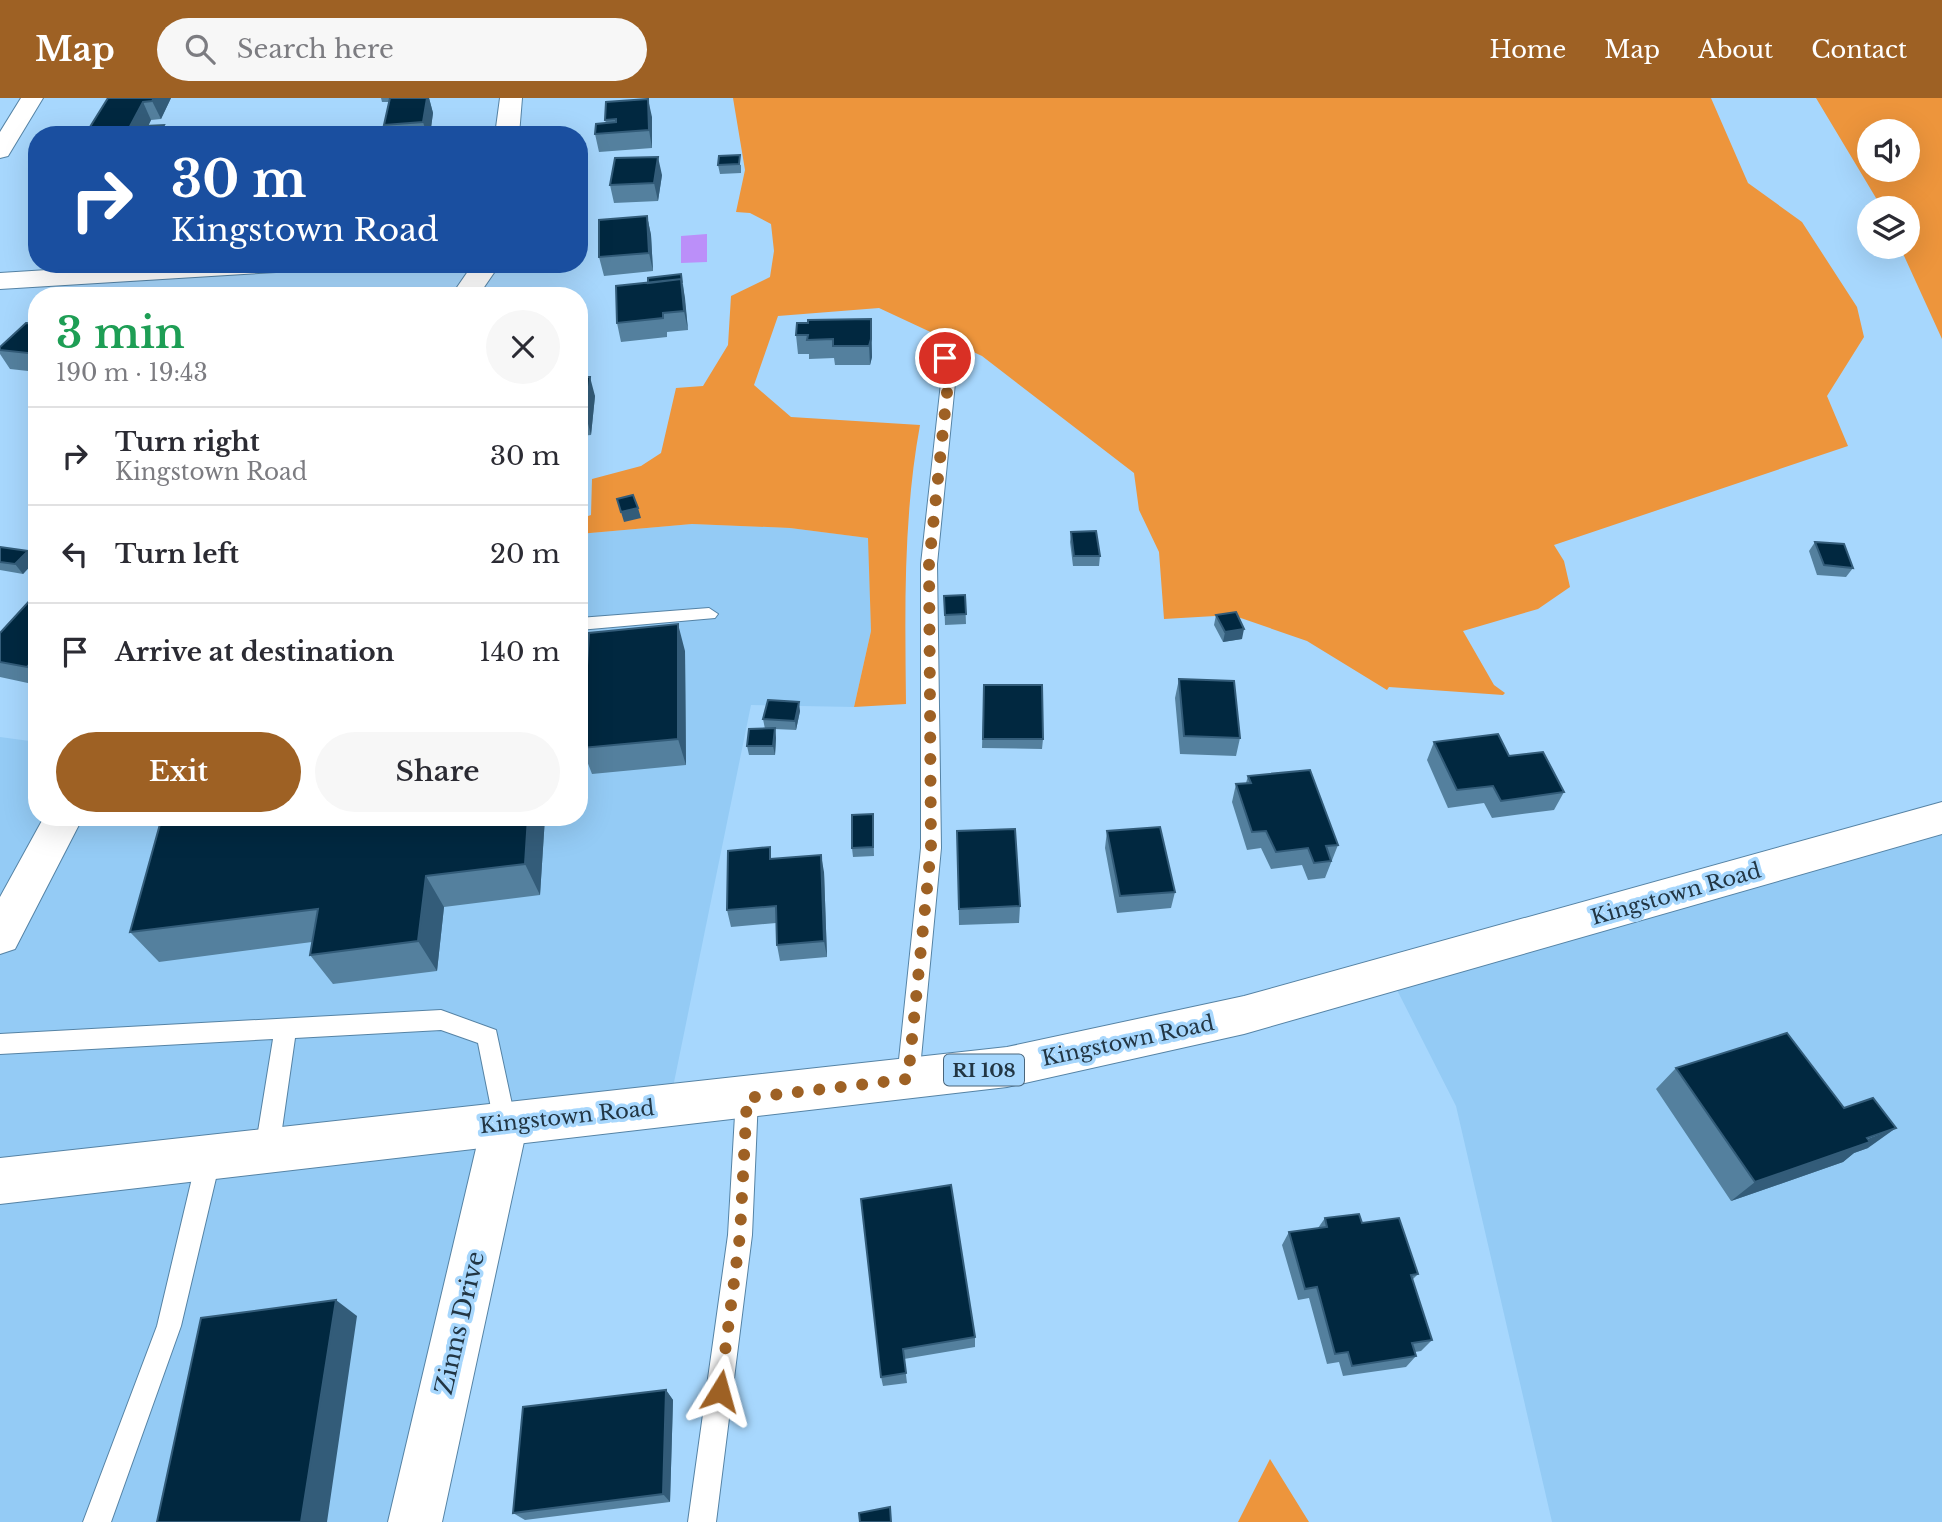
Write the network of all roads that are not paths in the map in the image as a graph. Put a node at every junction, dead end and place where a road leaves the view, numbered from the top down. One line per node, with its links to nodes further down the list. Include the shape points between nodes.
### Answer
1 (32, 98): 4 (main road)
2 (511, 98): 3 (main road)
3 (508, 126)
4 (0, 151)
5 (130, 273): 6 (main road)
6 (0, 281)
7 (945, 358): 15 (lane, via 948,383 929,564 931,848)
8 (709, 614): 9 (lane)
9 (588, 623)
10 (1942, 818): 15 (main road, Kingstown Road / RI 108, via 1244,1016 1007,1067)
11 (59, 826): 12 (main road)
12 (0, 936)
13 (285, 1029): 14 (lane); 17 (lane, via 441,1020 488,1037); 18 (lane)
14 (0, 1044)
15 (908, 1079): 16 (main road, Kingstown Road / RI 108)
16 (747, 1098): 17 (main road, Kingstown Road / RI 108); 23 (lane, via 740,1235)
17 (505, 1123): 18 (main road, Kingstown Road / RI 108); 22 (main road, Zinns Drive)
18 (267, 1150): 19 (main road, Kingstown Road / RI 108)
19 (209, 1157): 20 (main road, Kingstown Road / RI 108); 21 (lane, via 169,1326)
20 (0, 1181)
21 (97, 1522)
22 (415, 1522)
23 (702, 1522)

